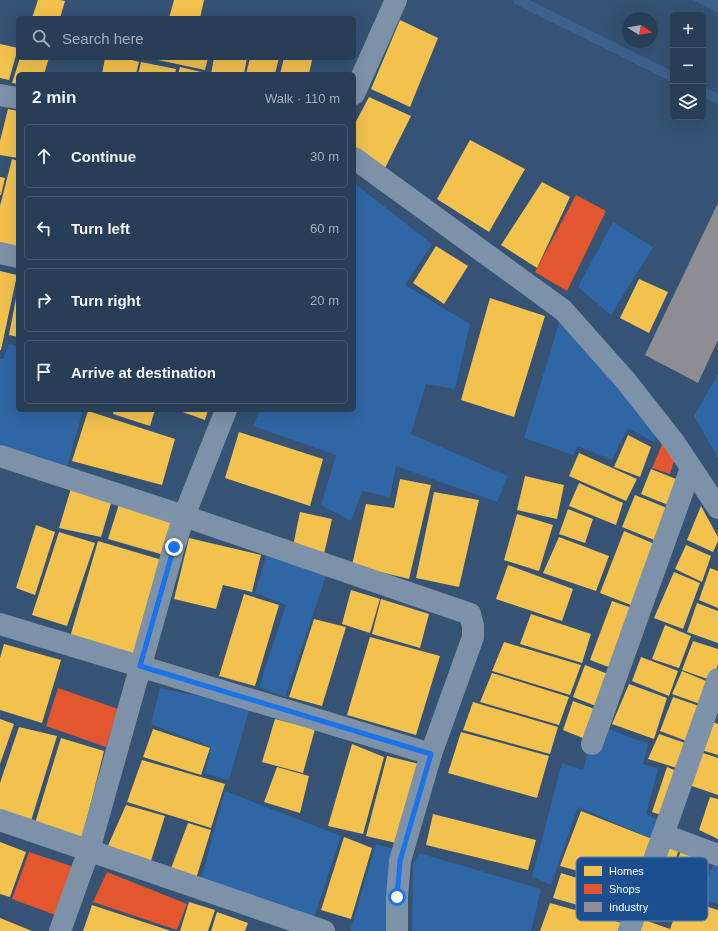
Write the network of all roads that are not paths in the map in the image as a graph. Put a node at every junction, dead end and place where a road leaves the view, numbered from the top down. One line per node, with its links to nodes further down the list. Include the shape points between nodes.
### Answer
1 (396, 0): 2 (street)
2 (356, 90)
3 (0, 95): 4 (street)
4 (16, 98)
5 (356, 159): 10 (street, via 563,310 626,381)
6 (0, 253): 7 (street)
7 (16, 257)
8 (225, 412): 12 (street)
9 (0, 456): 12 (street)
10 (691, 468): 11 (street); 16 (street)
11 (718, 508)
12 (184, 516): 14 (street); 17 (street, via 470,614 473,637)
13 (0, 624): 14 (street)
14 (140, 666): 17 (street); 20 (street)
15 (718, 679): 19 (street)
16 (592, 744)
17 (431, 754): 26 (street, via 400,861)
18 (0, 820): 20 (street)
19 (664, 834): 21 (street); 22 (street)
20 (88, 850): 24 (street); 25 (street)
21 (718, 855)
22 (656, 857)
23 (633, 921): 27 (street)
24 (60, 931)
25 (324, 931)
26 (397, 931)
27 (629, 931)

